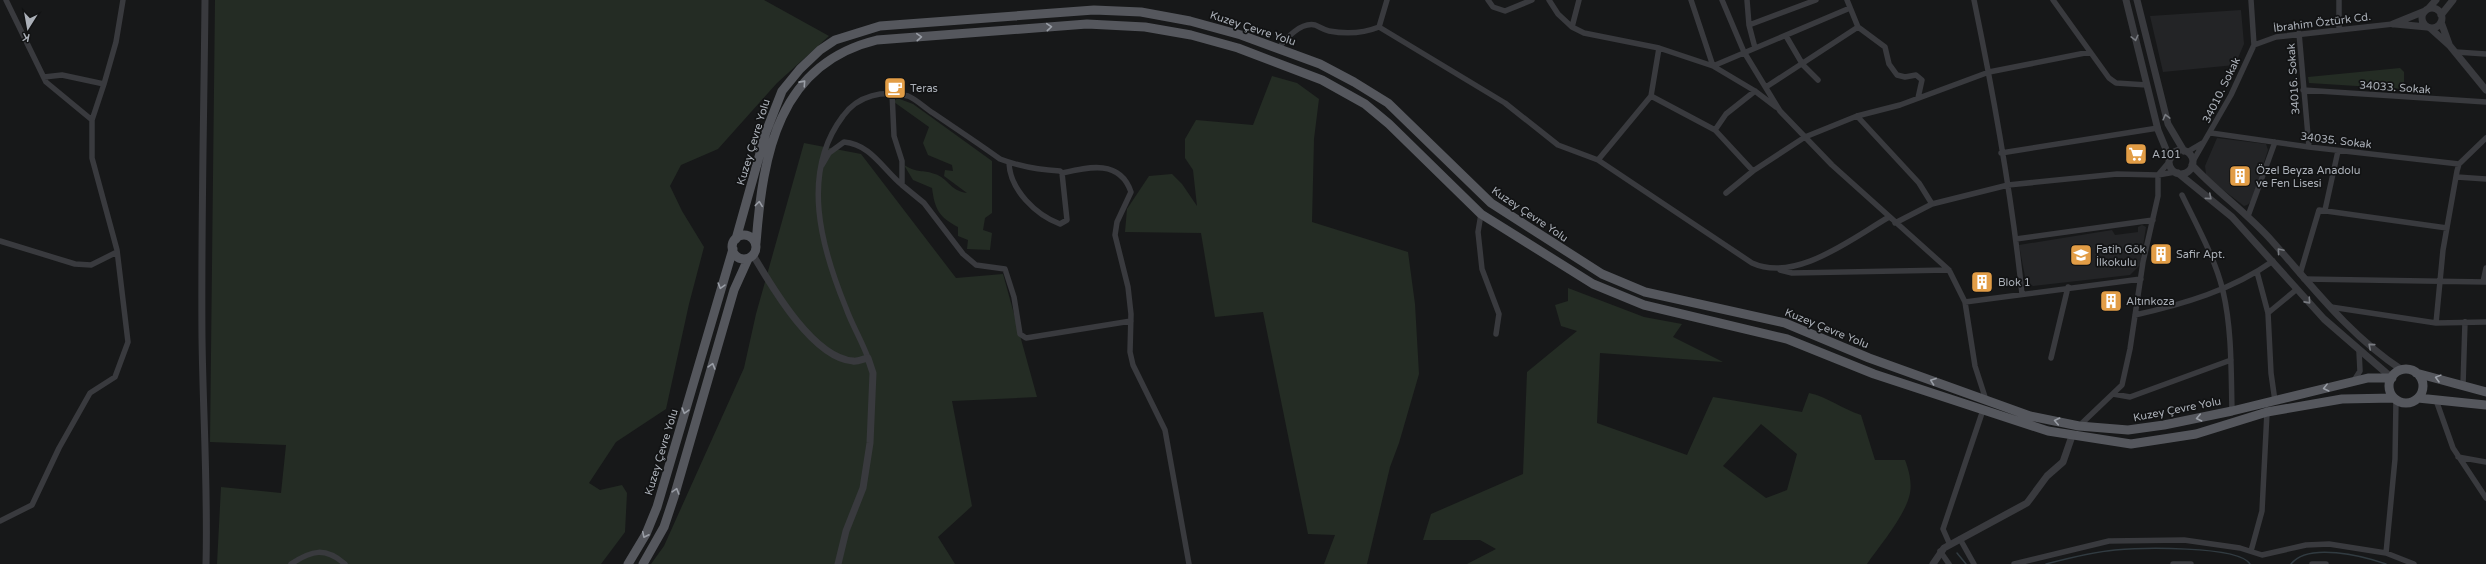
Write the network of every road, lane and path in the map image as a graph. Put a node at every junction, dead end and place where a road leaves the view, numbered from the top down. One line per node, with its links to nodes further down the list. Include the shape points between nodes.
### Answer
1 (6, 0): 46 (street)
2 (124, 0): 48 (street)
3 (205, 0): 156 (street, via 202,340 208,502)
4 (1387, 0): 27 (street)
5 (1488, 0): 6 (street, via 1493,7 1505,11)
6 (1532, 0)
7 (1550, 0): 28 (street, via 1558,14)
8 (1579, 0): 28 (street)
9 (1691, 0): 44 (street)
10 (1722, 0): 39 (street)
11 (1747, 0): 26 (street)
12 (1816, 0): 26 (street)
13 (1847, 0): 22 (street)
14 (1974, 0): 45 (street)
15 (2053, 0): 40 (street)
16 (2126, 0): 49 (street, one-way to 49)
17 (2136, 0): 69 (street, one-way to 17, via 2168,124)
18 (2251, 0): 34 (street)
19 (2340, 0): 31 (street)
20 (2436, 0): 23 (street)
21 (2453, 0): 24 (street)
22 (1850, 8): 29 (street); 33 (street)
23 (2427, 10): 24 (street, via 2438,10); 25 (street); 30 (street, via 2422,19)
24 (2441, 18): 30 (street, via 2437,27); 35 (street)
25 (2393, 24): 30 (street); 31 (street, İbrahim Öztürk Cd.)
26 (1749, 25): 38 (street)
27 (1379, 27): 36 (street, via 1368,31 1339,32 1314,25 1306,26 1286,38); 72 (street, via 1505,103 1558,145)
28 (1572, 27): 37 (street, via 1584,33)
29 (1858, 27): 43 (street); 56 (street, via 1885,47 1889,64 1897,75 1916,75 1922,80)
30 (2429, 27): 35 (street)
31 (2339, 30): 32 (street, İbrahim Öztürk Cd.)
32 (2299, 33): 34 (street, İbrahim Öztürk Cd., via 2276,37); 51 (street, 34016. Sokak)
33 (1786, 36): 38 (street); 43 (street)
34 (2254, 45): 63 (street, 34010. Sokak)
35 (2450, 46): 41 (street)
36 (1279, 48): 96 (main road, Kuzey Çevre Yolu, via 1241,34 1171,17 1094,10 880,26 852,33 820,50 782,91 766,132); 138 (main road, Kuzey Çevre Yolu, one-way to 36, via 1869,358 1785,323 1645,292 1602,274 1491,204 1388,103 1320,64)
37 (1659, 48): 44 (street); 55 (street)
38 (1755, 48): 39 (street)
39 (1744, 52): 44 (street); 50 (street)
40 (2090, 52): 45 (street); 49 (street, via 2109,78 2116,83)
41 (2456, 52): 42 (street); 52 (street)
42 (2486, 54)
43 (1803, 65): 47 (street); 50 (street)
44 (1713, 66): 53 (street)
45 (1989, 72): 56 (street); 71 (street)
46 (44, 77): 48 (street, via 62,75); 60 (street, via 46,82)
47 (1818, 80)
48 (104, 84): 60 (street)
49 (2147, 85): 61 (street)
50 (1766, 87): 58 (street)
51 (2303, 90): 57 (street, 34033. Sokak); 68 (street, 34016. Sokak)
52 (2486, 90)
53 (1755, 91): 58 (street); 62 (street, via 1726,114)
54 (892, 93): 74 (street, via 909,97); 77 (street, via 884,93 851,104 826,142); 84 (street, via 894,136 902,161)
55 (1651, 96): 62 (street); 72 (street)
56 (1918, 98): 59 (street)
57 (2486, 102)
58 (1780, 110): 64 (street)
59 (1857, 116): 64 (street); 88 (street, via 1919,183)
60 (92, 120): 101 (street, via 92,158)
61 (2158, 128): 71 (street); 73 (street)
62 (1716, 130): 78 (street)
63 (2211, 133): 66 (street, 34010. Sokak); 67 (street, 34035. Sokak)
64 (1805, 136): 78 (street); 92 (street)
65 (2486, 138): 76 (street)
66 (2204, 142): 69 (street); 75 (street)
67 (2275, 142): 68 (street, 34035. Sokak); 91 (street)
68 (2309, 147): 70 (street, 34035. Sokak)
69 (2186, 151): 73 (street, via 2177,151); 75 (street, via 2191,157)
70 (2338, 151): 76 (street, 34035. Sokak); 89 (street)
71 (2001, 153): 85 (street)
72 (1598, 160): 105 (street, via 1752,263 1763,268)
73 (2169, 160): 79 (street); 81 (street)
74 (1009, 163): 80 (street, via 1034,170); 80 (street, via 1009,174 1025,199 1045,218 1060,224 1067,220)
75 (2192, 164): 79 (street, via 2186,172); 91 (street)
76 (2459, 164): 82 (street)
77 (818, 171): 84 (street, via 829,153 844,142 854,143 871,153 884,170); 126 (street, via 816,195 828,256 846,308)
78 (1753, 171): 86 (street)
79 (2176, 172): 81 (street); 103 (street, one-way to 103, via 2232,217)
80 (1062, 173): 120 (street, via 1093,166 1111,170 1129,184 1131,192 1117,222 1115,235 1128,287)
81 (2158, 176): 85 (street, via 2117,174); 93 (street, via 2158,196)
82 (2457, 177): 83 (street); 95 (street)
83 (2486, 179)
84 (902, 185): 120 (street, via 924,203 964,254 976,265 1005,269 1014,297 1020,334 1026,338)
85 (2006, 186): 88 (street); 97 (street)
86 (1726, 193)
87 (2182, 195): 114 (street, via 2209,252)
88 (1932, 204): 94 (street)
89 (2325, 210): 95 (street); 108 (street, via 2319,210 2316,215)
90 (1481, 214): 99 (main road, Kuzey Çevre Yolu, one-way to 90, via 759,202 778,128 798,89 813,72 838,53 877,40 1087,24 1145,27 1191,35 1238,48 1322,80 1365,104 1383,119); 124 (street, via 1478,240 1482,269 1499,314); 142 (main road, Kuzey Çevre Yolu, via 1594,284 1644,305 1787,339 1874,374)
91 (2248, 216): 108 (street, one-way to 91)
92 (1889, 217): 94 (street); 105 (street, via 1806,264)
93 (2153, 220): 97 (street); 109 (street)
94 (1895, 223): 106 (street)
95 (2447, 228): 110 (street)
96 (736, 239): 99 (main road, via 747,235); 100 (main road)
97 (2016, 239): 115 (street)
98 (0, 241): 101 (street, via 75,264 91,265)
99 (756, 243): 102 (main road, via 756,250)
100 (733, 249): 102 (main road, via 738,258); 159 (main road, Kuzey Çevre Yolu, one-way to 159, via 657,507 646,534)
101 (117, 252): 150 (street, via 128,342 115,377 90,393 58,448 32,506)
102 (751, 257): 126 (street, via 803,328 828,352 854,361); 160 (main road, one-way to 102, via 664,527 734,290)
103 (2273, 261): 107 (street); 113 (street)
104 (2486, 268): 111 (street)
105 (1777, 269): 106 (street, via 1792,273)
106 (1949, 270): 116 (street)
107 (2257, 272): 114 (street); 118 (street)
108 (2302, 277): 110 (street); 117 (street)
109 (2141, 279): 112 (street); 119 (street)
110 (2439, 281): 111 (street); 123 (street)
111 (2485, 282)
112 (2068, 287): 115 (street); 127 (street)
113 (2297, 289): 118 (street); 125 (street, one-way to 125, via 2324,319)
114 (2223, 290): 119 (street); 128 (street)
115 (2022, 294): 116 (street)
116 (1965, 302): 138 (street, via 1975,366)
117 (2331, 307): 123 (street); 129 (street, one-way to 117, via 2363,339)
118 (2268, 313): 140 (street)
119 (2136, 315): 135 (street, via 2122,386)
120 (1131, 321): 162 (street, via 1130,352 1133,365 1165,430)
121 (2465, 322): 122 (street); 123 (street); 133 (street)
122 (2486, 322)
123 (2436, 323)
124 (1496, 334)
125 (2359, 350): 131 (street); 132 (street, via 2360,370)
126 (868, 358): 161 (street, via 873,373 870,443 862,488 846,531)
127 (2051, 358)
128 (2230, 360): 135 (street, via 2130,397); 143 (street)
129 (2402, 370): 130 (main road); 131 (main road)
130 (2416, 373): 133 (main road, one-way to 130); 136 (main road, via 2422,386)
131 (2392, 378): 132 (main road, Kuzey Çevre Yolu, via 2368,378); 137 (main road, via 2389,387)
132 (2353, 382): 140 (main road, Kuzey Çevre Yolu, one-way to 140)
133 (2463, 385): 134 (main road)
134 (2486, 392)
135 (2113, 394): 145 (street)
136 (2418, 398): 137 (main road, via 2406,403); 139 (main road)
137 (2395, 399): 144 (main road, Kuzey Çevre Yolu, via 2342,399); 155 (street, via 2396,459)
138 (1986, 400): 145 (main road, Kuzey Çevre Yolu, one-way to 138, via 2030,416)
139 (2436, 400): 141 (main road); 147 (street, via 2443,424)
140 (2275, 401): 143 (main road, Kuzey Çevre Yolu)
141 (2486, 405)
142 (1983, 410): 146 (main road, Kuzey Çevre Yolu); 152 (street, via 1943,529)
143 (2232, 410): 145 (main road, Kuzey Çevre Yolu, one-way to 145, via 2128,430)
144 (2267, 412): 146 (main road, Kuzey Çevre Yolu, via 2196,434 2131,444); 154 (street, via 2262,511)
145 (2079, 426)
146 (2072, 436): 151 (street, via 2063,462 2047,476 2027,503)
147 (2458, 457): 148 (street); 149 (street)
148 (2486, 462)
149 (2486, 498)
150 (0, 521)
151 (1960, 540): 152 (street); 165 (street)
152 (1950, 545): 153 (street)
153 (1940, 551): 163 (street); 164 (street)
154 (2251, 551): 155 (street, via 2262,555 2306,545 2329,544); 166 (street, via 2184,540 2109,541)
155 (2386, 553): 171 (street)
156 (206, 564)
157 (291, 564): 158 (street, via 308,554 321,552 335,555)
158 (345, 564)
159 (628, 564)
160 (643, 564)
161 (838, 564)
162 (1189, 564)
163 (1933, 564)
164 (1949, 564)
165 (1974, 564)
166 (2014, 564)
167 (2173, 564): 168 (street)
168 (2192, 564)
169 (2312, 564): 170 (street)
170 (2326, 564)
171 (2414, 564)

